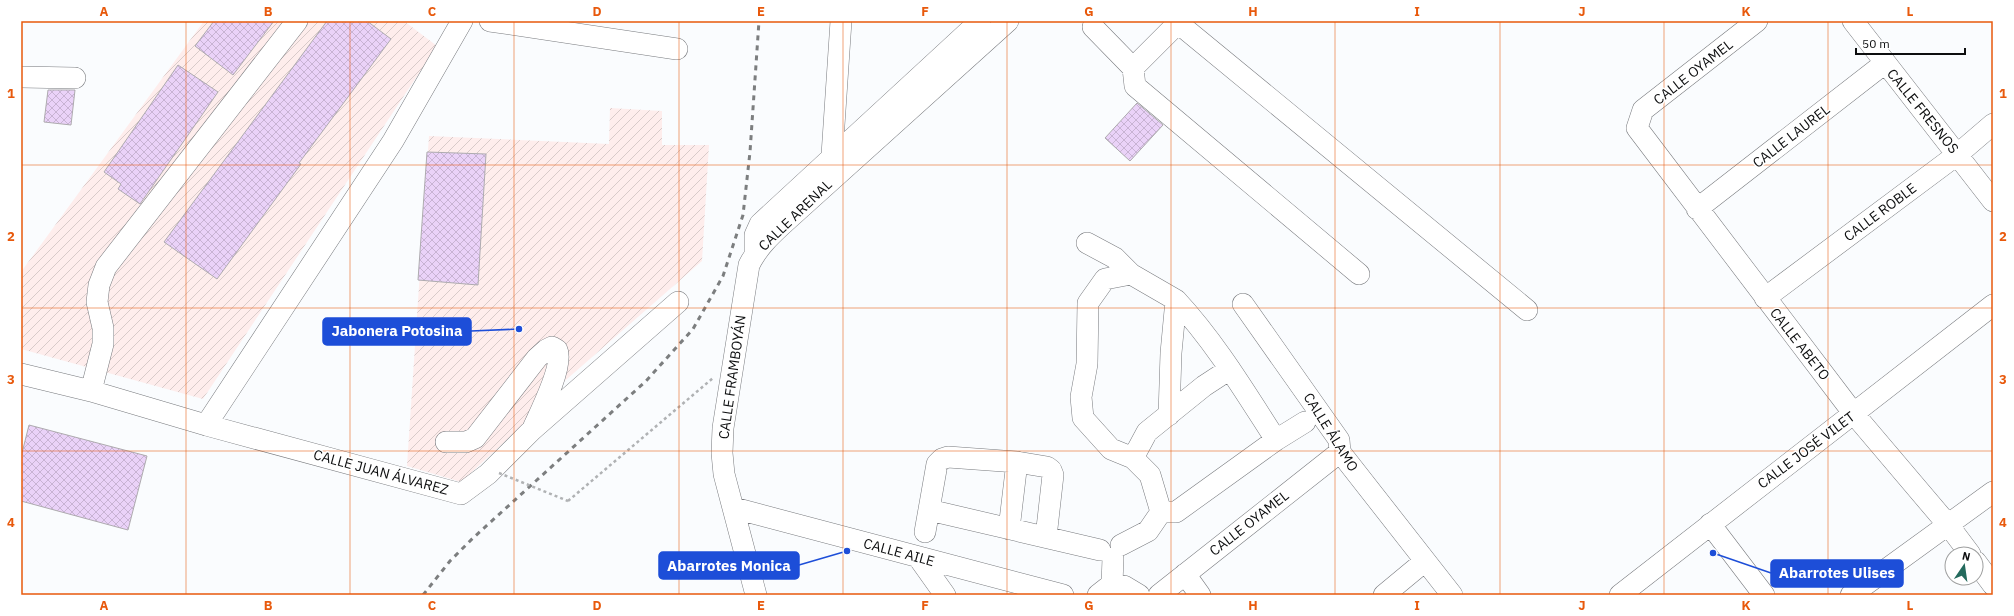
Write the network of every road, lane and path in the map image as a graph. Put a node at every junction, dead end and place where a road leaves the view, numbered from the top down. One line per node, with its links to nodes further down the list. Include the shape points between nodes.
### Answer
1 (297, 21): 35 (street, via 106,267 99,285 97,302 103,328 103,344)
2 (462, 21): 39 (street, via 393,141)
3 (490, 21): 11 (street)
4 (841, 21): 19 (street)
5 (980, 21): 19 (street, CALLE ARENAL)
6 (1008, 21): 23 (street, CALLE ARENAL, via 784,222)
7 (1757, 21): 17 (street, CALLE OYAMEL, via 1643,110)
8 (1854, 21): 12 (street, CALLE FRESNOS)
9 (1178, 22): 13 (street); 31 (street)
10 (1094, 23): 13 (street)
11 (677, 49)
12 (1885, 63): 18 (street, CALLE FRESNOS); 21 (street, CALLE LAUREL)
13 (1133, 68): 25 (street, via 1135,86)
14 (21, 77): 15 (street)
15 (76, 78)
16 (1993, 124): 18 (street, CALLE ROBLE)
17 (1637, 128): 21 (street, CALLE ABETO)
18 (1958, 154): 20 (street, CALLE FRESNOS); 26 (street, CALLE ROBLE)
19 (832, 155): 23 (street, CALLE ARENAL, via 760,224 755,235)
20 (1993, 201)
21 (1697, 209): 26 (street, CALLE ABETO)
22 (1087, 242): 24 (street, via 1115,258)
23 (755, 253): 34 (street, CALLE FRAMBOYÁN, via 746,280)
24 (1131, 274): 27 (street); 44 (street, via 1105,279 1088,303 1087,364 1081,397 1083,418 1111,449)
25 (1359, 274)
26 (1766, 298): 37 (street, CALLE ABETO)
27 (1176, 300): 32 (street, via 1194,319); 36 (street)
28 (678, 302): 40 (street, CALLE JUAN ÁLVAREZ)
29 (1243, 304): 43 (street, CALLE ÁLAMO, via 1339,440)
30 (1993, 305): 37 (street, CALLE JOSÉ VILET)
31 (1527, 310)
32 (1230, 369): 36 (street); 41 (street)
33 (21, 374): 35 (street, CALLE JUAN ÁLVAREZ)
34 (731, 376): 46 (path, bridge, via 718,375 568,501); 48 (street, CALLE FRAMBOYÁN, via 722,453 724,474)
35 (91, 391): 39 (street, CALLE JUAN ÁLVAREZ)
36 (1169, 414): 44 (street, via 1147,432)
37 (1854, 414): 51 (street, CALLE JOSÉ VILET); 52 (street, CALLE ABETO)
38 (1306, 422): 41 (street)
39 (206, 425): 40 (street, CALLE JUAN ÁLVAREZ, via 461,494 488,474)
40 (532, 430): 42 (street, via 553,381 558,361 558,350 552,347 537,358 475,438 466,442)
41 (1276, 440): 50 (street, via 1176,512)
42 (446, 442)
43 (1340, 452): 59 (street, CALLE ÁLAMO); 61 (street, CALLE OYAMEL)
44 (1133, 458): 50 (street, via 1150,475)
45 (1017, 462): 49 (street, via 948,457 942,459 937,464); 53 (street); 55 (street, via 1046,467 1053,475)
46 (499, 473)
47 (1993, 492): 52 (street)
48 (734, 508): 58 (street, CALLE AILE); 65 (street, CALLE FRAMBOYÁN)
49 (929, 510): 53 (street); 54 (street)
50 (1161, 512): 57 (street, via 1148,532)
51 (1710, 524): 72 (street, CALLE JOSÉ VILET); 73 (street)
52 (1949, 526): 56 (street, CALLE ABETO); 74 (street)
53 (1009, 529): 55 (street)
54 (925, 532)
55 (1046, 537): 57 (street)
56 (1964, 546)
57 (1111, 551): 63 (street)
58 (918, 557): 64 (street); 66 (street, CALLE AILE)
59 (1425, 561): 70 (street); 71 (street, CALLE ÁLAMO)
60 (1984, 573): 62 (street)
61 (1185, 574): 68 (street, CALLE OYAMEL); 69 (street)
62 (1993, 585)
63 (1105, 589): 67 (street, via 1124,586)
64 (942, 594)
65 (756, 595)
66 (1063, 595)
67 (1139, 595)
68 (1159, 595)
69 (1200, 595)
70 (1384, 595)
71 (1452, 595)
72 (1620, 595)
73 (1764, 595)
74 (1851, 595)

